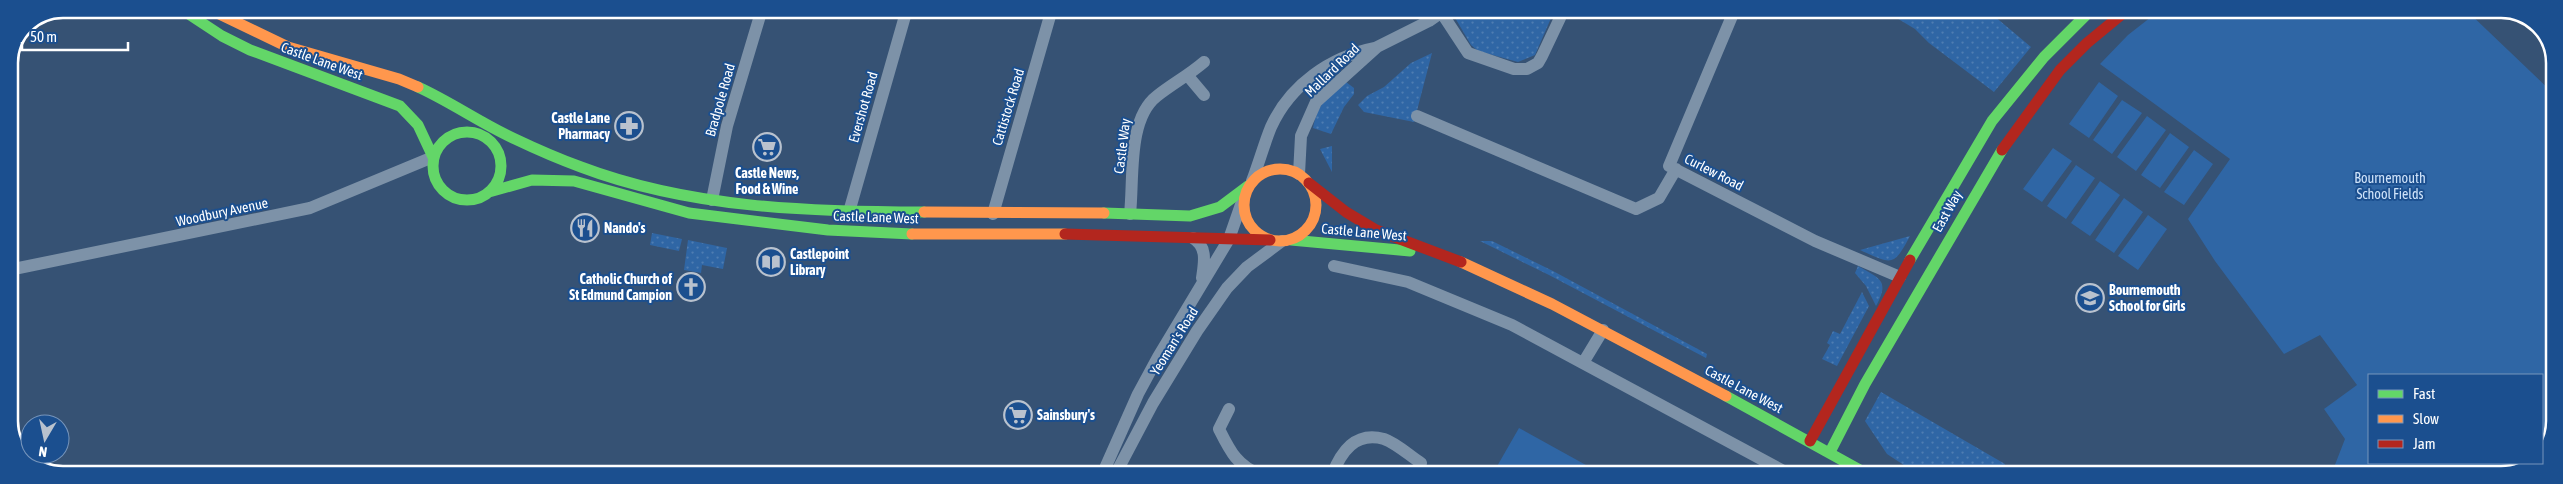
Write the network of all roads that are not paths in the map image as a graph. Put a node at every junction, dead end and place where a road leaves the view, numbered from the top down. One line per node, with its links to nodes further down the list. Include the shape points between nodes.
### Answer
1 (195, 18): 21 (main road, Castle Lane West, via 250,50 400,106 418,125)
2 (241, 18): 16 (main road, Castle Lane West, via 288,47 398,79)
3 (759, 18): 27 (street, Bradpole Road, via 727,126)
4 (904, 18): 28 (street, Evershot Road)
5 (1049, 18): 29 (street, Cattistock Road)
6 (1433, 18): 12 (street, Mallard Road)
7 (1447, 18): 8 (street, via 1468,53 1514,69 1526,69 1538,63)
8 (1560, 18)
9 (1732, 18): 22 (street, Curlew Road, via 1669,166)
10 (2083, 18): 37 (main road, East Way, via 2044,57 1992,121)
11 (2117, 18): 43 (main road, East Way, via 2060,70 1992,164 1865,384)
12 (1377, 48): 23 (street, Mallard Road, via 1316,102 1300,136); 25 (street, Mallard Road, via 1356,52 1322,69 1297,88 1271,127)
13 (1204, 62): 14 (street, Castle Way)
14 (1188, 76): 15 (street); 30 (street, Castle Way, via 1156,96 1139,117)
15 (1204, 95)
16 (455, 105): 18 (main road); 19 (main road, Castle Lane West)
17 (1417, 116): 22 (street, via 1636,209 1659,198)
18 (474, 133): 20 (main road); 21 (main road, via 454,134)
19 (514, 139): 20 (main road, Castle Lane West); 27 (main road, Castle Lane West, via 609,178)
20 (488, 140): 26 (main road, via 500,156 501,166)
21 (433, 157): 26 (main road, via 434,178 446,194 465,200); 36 (street, Woodbury Avenue, via 310,208)
22 (1676, 169): 37 (street, Curlew Road, via 1816,240)
23 (1299, 174): 24 (main road); 25 (main road, via 1284,169 1269,170)
24 (1309, 183): 33 (main road, via 1315,198 1315,216 1302,234); 34 (main road, Castle Lane West, via 1355,218 1387,235)
25 (1248, 187): 30 (main road, Castle Lane West, via 1220,207 1200,214); 32 (street, Yeoman's Road); 33 (main road, via 1243,204 1250,227 1259,235)
26 (490, 192): 31 (main road, Castle Lane West, via 547,178 574,181 689,213 810,228 889,233)
27 (712, 200): 28 (main road, Castle Lane West)
28 (849, 212): 29 (main road, Castle Lane West)
29 (993, 214): 30 (main road, Castle Lane West)
30 (1130, 214)
31 (1193, 238): 32 (main road, Castle Lane West); 38 (street, Yeoman's Road, via 1199,242 1204,255)
32 (1229, 239): 33 (main road, Castle Lane West); 38 (street, Yeoman's Road)
33 (1281, 240): 34 (main road, Castle Lane West); 46 (street, Yeoman's Road, via 1246,267 1227,288 1153,403)
34 (1435, 253): 39 (main road, Castle Lane West, via 1493,274)
35 (1334, 266): 40 (street, via 1408,282 1512,325)
36 (18, 268)
37 (1900, 278): 42 (main road, East Way)
38 (1201, 283): 45 (street, Yeoman's Road, via 1138,394)
39 (1603, 330): 40 (street); 42 (main road, Castle Lane West)
40 (1584, 363): 49 (street)
41 (1229, 409): 47 (street, via 1219,429 1231,454)
42 (1810, 441): 43 (main road, Castle Lane West)
43 (1830, 452): 50 (main road, Castle Lane West)
44 (1421, 463): 48 (street, via 1384,439 1360,438 1341,454)
45 (1106, 466)
46 (1120, 466)
47 (1243, 466)
48 (1336, 466)
49 (1775, 466)
50 (1854, 466)

